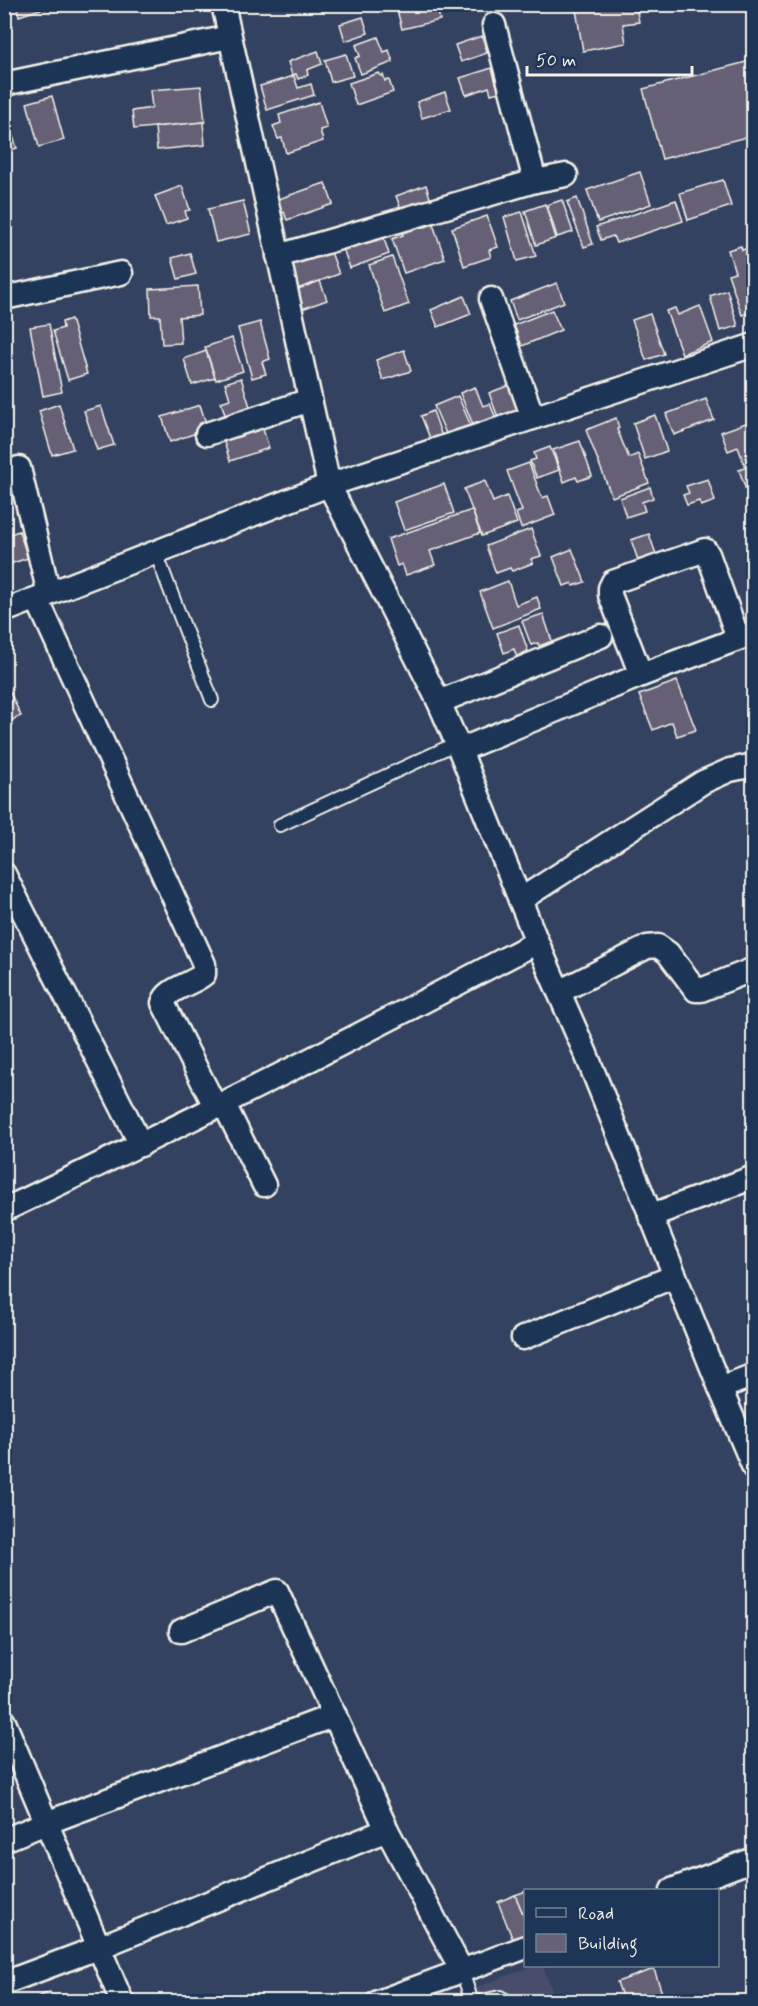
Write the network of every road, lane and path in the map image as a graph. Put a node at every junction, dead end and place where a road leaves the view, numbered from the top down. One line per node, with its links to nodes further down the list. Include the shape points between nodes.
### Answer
1 (224, 4): 3 (street)
2 (494, 25): 6 (street)
3 (229, 38): 4 (street); 7 (street)
4 (4, 84)
5 (566, 175): 6 (street)
6 (535, 182): 7 (street)
7 (278, 256): 12 (street)
8 (121, 273): 9 (street)
9 (4, 298)
10 (491, 299): 13 (street)
11 (753, 345): 13 (street)
12 (310, 400): 14 (street); 16 (street)
13 (533, 418): 16 (street)
14 (207, 434)
15 (19, 468): 18 (street)
16 (329, 485): 17 (street); 24 (street)
17 (156, 553): 18 (street); 23 (lane)
18 (43, 596): 19 (street); 33 (street, via 204,964 204,974 167,994 163,1003)
19 (4, 611)
20 (601, 636): 24 (street)
21 (746, 636): 22 (street); 22 (street, via 705,550 614,582 610,595)
22 (641, 675): 25 (street)
23 (212, 700)
24 (439, 702): 25 (street)
25 (459, 747): 27 (lane); 29 (street)
26 (753, 765): 29 (street, via 703,782)
27 (280, 825)
28 (4, 874): 34 (street)
29 (520, 900): 30 (street)
30 (537, 942): 32 (street); 33 (street)
31 (753, 969): 32 (street, via 696,990 668,953 654,945)
32 (559, 992): 38 (street)
33 (220, 1106): 34 (street); 36 (street)
34 (141, 1145): 37 (street)
35 (753, 1177): 38 (street)
36 (264, 1185)
37 (4, 1210)
38 (650, 1216): 39 (street)
39 (675, 1276): 40 (street); 42 (street)
40 (523, 1338)
41 (753, 1375): 42 (street)
42 (720, 1388): 43 (street)
43 (753, 1468)
44 (181, 1631): 45 (street, via 277,1591)
45 (335, 1715): 47 (street); 48 (street)
46 (4, 1722): 47 (street)
47 (46, 1823): 49 (street); 52 (street)
48 (387, 1830): 52 (street); 54 (street)
49 (4, 1840)
50 (753, 1859): 51 (street)
51 (675, 1889)
52 (99, 1947): 55 (street); 56 (street)
53 (524, 1947): 54 (street)
54 (462, 1971): 57 (street); 58 (lane)
55 (4, 1983)
56 (122, 2001)
57 (378, 2001)
58 (472, 2001)
59 (477, 2001): 60 (lane, via 500,1997)
60 (509, 2001)

